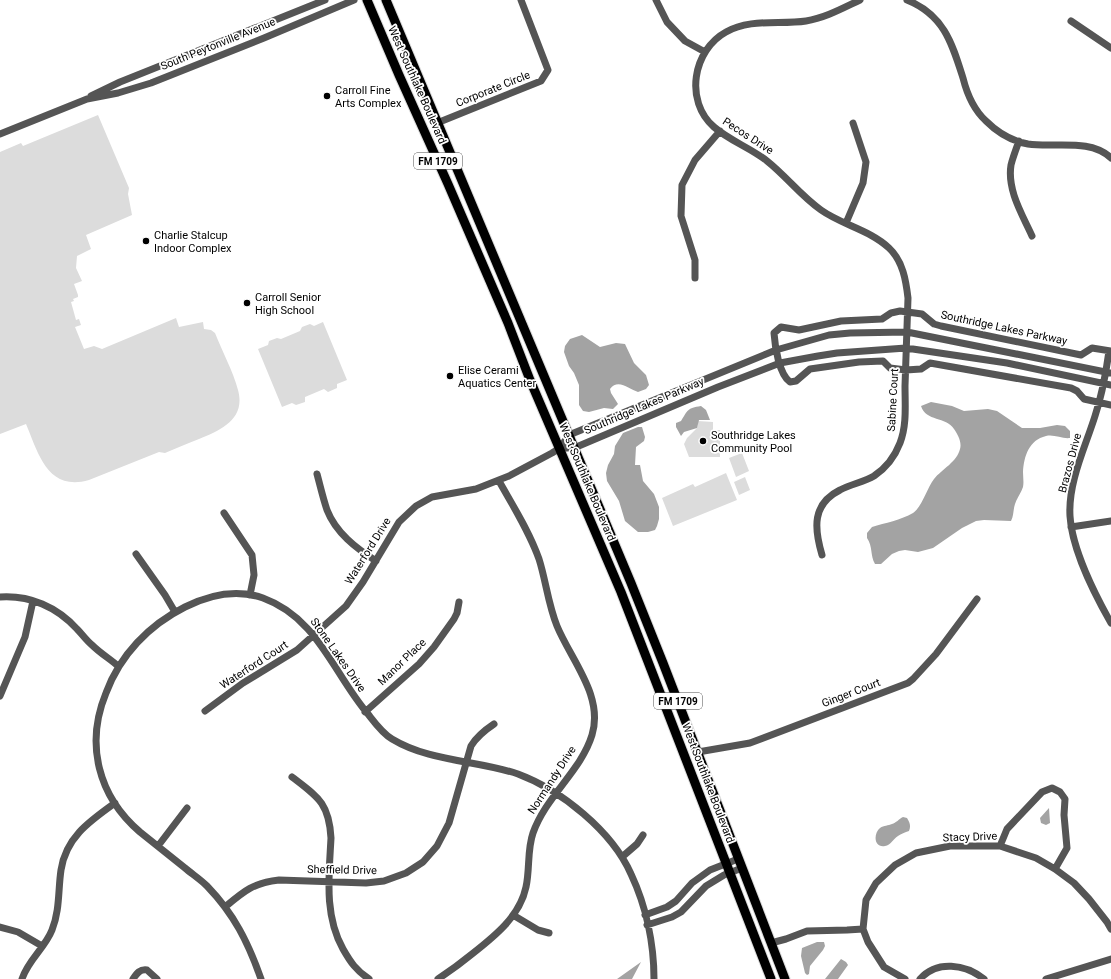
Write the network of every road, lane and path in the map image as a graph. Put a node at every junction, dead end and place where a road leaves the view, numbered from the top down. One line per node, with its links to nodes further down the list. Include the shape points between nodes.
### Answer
1 (325, 0): 10 (street, South Peytonville Avenue)
2 (354, 0): 11 (street, South Peytonville Avenue)
3 (367, 0): 36 (main road, West Southlake Boulevard / FM 1709)
4 (386, 0): 15 (main road, West Southlake Boulevard / FM 1709)
5 (521, 0): 15 (street, Corporate Circle, via 548,70 540,82)
6 (656, 0): 13 (street, via 668,22 685,41)
7 (860, 0): 13 (street, Pecos Drive, via 807,21 740,26 717,37)
8 (907, 0): 19 (street, via 929,13 942,26 978,113 1002,133)
9 (1071, 21): 12 (street)
10 (259, 27): 11 (street); 14 (street, South Peytonville Avenue, via 120,82)
11 (264, 38): 14 (street, South Peytonville Avenue, via 140,86 114,94)
12 (1111, 48)
13 (705, 52): 17 (street, Pecos Drive, via 698,64 695,84 698,100 707,120)
14 (87, 98): 18 (street, South Peytonville Avenue)
15 (437, 123): 35 (main road, West Southlake Boulevard / FM 1709)
16 (853, 123): 21 (street, via 866,162 863,183)
17 (720, 131): 21 (street, Pecos Drive, via 766,160 820,210); 23 (street, via 695,160 682,185 681,216 695,260)
18 (0, 134)
19 (1019, 141): 20 (street, via 1040,145 1093,148); 22 (street, via 1011,166 1011,184)
20 (1111, 158)
21 (846, 223): 24 (street, Pecos Drive, via 874,237 895,255 907,285)
22 (1032, 236)
23 (695, 278)
24 (908, 312): 25 (street, Pecos Drive); 27 (street, Southridge Lakes Parkway, via 895,311 882,319 841,321 799,330 782,327 774,333); 28 (street, Southridge Lakes Parkway, via 922,314 934,324 941,326 1081,355 1092,348)
25 (907, 332): 26 (street, Pecos Drive); 27 (street, Southridge Lakes Parkway, via 829,335); 31 (street, Southridge Lakes Parkway)
26 (906, 348): 29 (street, Southridge Lakes Parkway, via 824,355); 30 (street, Sabine Court); 32 (street, Southridge Lakes Parkway, via 1007,363)
27 (776, 350): 29 (street, Southridge Lakes Parkway); 35 (street, Southridge Lakes Parkway)
28 (1110, 351): 31 (street, Brazos Drive)
29 (780, 364): 30 (street, Southridge Lakes Parkway, via 790,382 796,381 810,369 859,362 883,361 894,370); 37 (street, Southridge Lakes Parkway, via 718,387)
30 (906, 370): 33 (street, Southridge Lakes Parkway, via 921,369 930,363 944,364 1071,388 1084,399); 44 (street, Sabine Court, via 905,420 896,450 887,464 876,474 840,490 824,502 816,522 817,540)
31 (1108, 372): 32 (street, Brazos Drive)
32 (1107, 384): 33 (street, Brazos Drive)
33 (1099, 402): 34 (street, Southridge Lakes Parkway); 42 (street, Brazos Drive, via 1077,469 1070,502)
34 (1111, 405)
35 (569, 435): 36 (street, Southridge Lakes Parkway); 37 (main road, West Southlake Boulevard / FM 1709)
36 (560, 448): 37 (street, Southridge Lakes Parkway); 39 (street, Waterford Drive); 70 (main road, West Southlake Boulevard / FM 1709, via 621,592)
37 (574, 448): 59 (main road, West Southlake Boulevard / FM 1709)
38 (317, 474): 45 (street, via 334,524 358,549)
39 (499, 481): 45 (street, Waterford Drive, via 476,489 432,498 416,506 391,532); 62 (street, Normandy Drive, via 538,557 557,626 593,702 594,722 588,745)
40 (224, 513): 46 (street, via 252,555 254,575)
41 (1111, 521): 42 (street)
42 (1071, 527): 52 (street, Brazos Drive, via 1100,605)
43 (136, 554): 51 (street)
44 (822, 555)
45 (376, 561): 53 (street, Waterford Drive, via 346,606)
46 (250, 595): 51 (street, Stone Lakes Drive, via 208,597); 53 (street, Stone Lakes Drive, via 268,600 289,611)
47 (0, 597): 49 (street)
48 (977, 599): 59 (street, Ginger Court, via 936,654 908,682 750,743)
49 (34, 600): 54 (street, via 60,613 90,644); 55 (street, via 25,636)
50 (459, 602): 57 (street, Manor Place, via 454,619 434,647 419,664)
51 (175, 612): 54 (street, Stone Lakes Drive, via 149,631)
52 (1111, 624)
53 (314, 635): 56 (street, Waterford Court, via 297,650); 57 (street, Stone Lakes Drive)
54 (118, 666): 63 (street, Stone Lakes Drive, via 102,701 96,737 100,770)
55 (0, 696)
56 (205, 710)
57 (365, 712): 60 (street, Stone Lakes Drive, via 391,739 415,750)
58 (494, 724): 60 (street, Sheffield Drive, via 474,741)
59 (698, 752): 69 (main road, West Southlake Boulevard / FM 1709)
60 (466, 762): 62 (street, Stone Lakes Drive, via 518,774); 74 (street, Sheffield Drive, via 449,823 437,846 422,862 406,873 384,881)
61 (292, 778): 74 (street, via 316,796 326,811 331,838)
62 (556, 793): 68 (street, Stone Lakes Drive, via 591,820); 76 (street, Normandy Drive, via 544,809 532,834 526,887)
63 (115, 803): 66 (street, Stone Lakes Drive, via 137,829); 84 (street, via 81,829 68,849 61,868 55,922)
64 (187, 808): 66 (street)
65 (643, 835): 68 (street)
66 (158, 846): 75 (street, Stone Lakes Drive, via 205,884)
67 (1000, 846): 72 (street, Stacy Drive, via 1036,858); 72 (street, via 1007,828 1042,792 1052,788 1060,792 1065,799 1066,848); 80 (street, Stacy Drive, via 950,846 916,853 895,865 876,883 866,900)
68 (622, 857): 77 (street, Stone Lakes Drive)
69 (738, 858): 70 (street); 71 (main road, West Southlake Boulevard / FM 1709)
70 (726, 862): 73 (main road, West Southlake Boulevard / FM 1709); 77 (street, via 701,876 667,907)
71 (742, 868): 73 (street); 83 (main road, West Southlake Boulevard / FM 1709)
72 (1055, 869): 81 (street, Stacy Drive, via 1074,882)
73 (730, 872): 78 (street, via 706,886 672,918); 93 (main road, West Southlake Boulevard / FM 1709)
74 (329, 882): 75 (street, Sheffield Drive, via 266,881 255,885); 90 (street, via 329,904 338,940 352,965)
75 (225, 907): 89 (street, Stone Lakes Drive, via 241,931)
76 (513, 915): 82 (street, via 538,930); 91 (street, Normandy Drive, via 494,937)
77 (645, 915): 78 (street, Stone Lakes Drive)
78 (647, 925): 92 (street, Stone Lakes Drive)
79 (0, 927): 84 (street, via 18,932)
80 (863, 928): 83 (street, via 807,931); 95 (street, Stacy Drive, via 868,942 884,966)
81 (1111, 929)
82 (550, 933)
83 (771, 943): 94 (main road, West Southlake Boulevard / FM 1709)
84 (42, 946): 86 (street)
85 (1111, 959): 98 (street)
86 (22, 979)
87 (133, 979): 88 (street, via 140,971 147,970)
88 (157, 979)
89 (260, 979)
90 (369, 979)
91 (438, 979)
92 (654, 979)
93 (771, 979)
94 (785, 979)
95 (905, 979)
96 (920, 979): 97 (street, via 936,968 950,965 965,968)
97 (984, 979)
98 (1046, 979)

